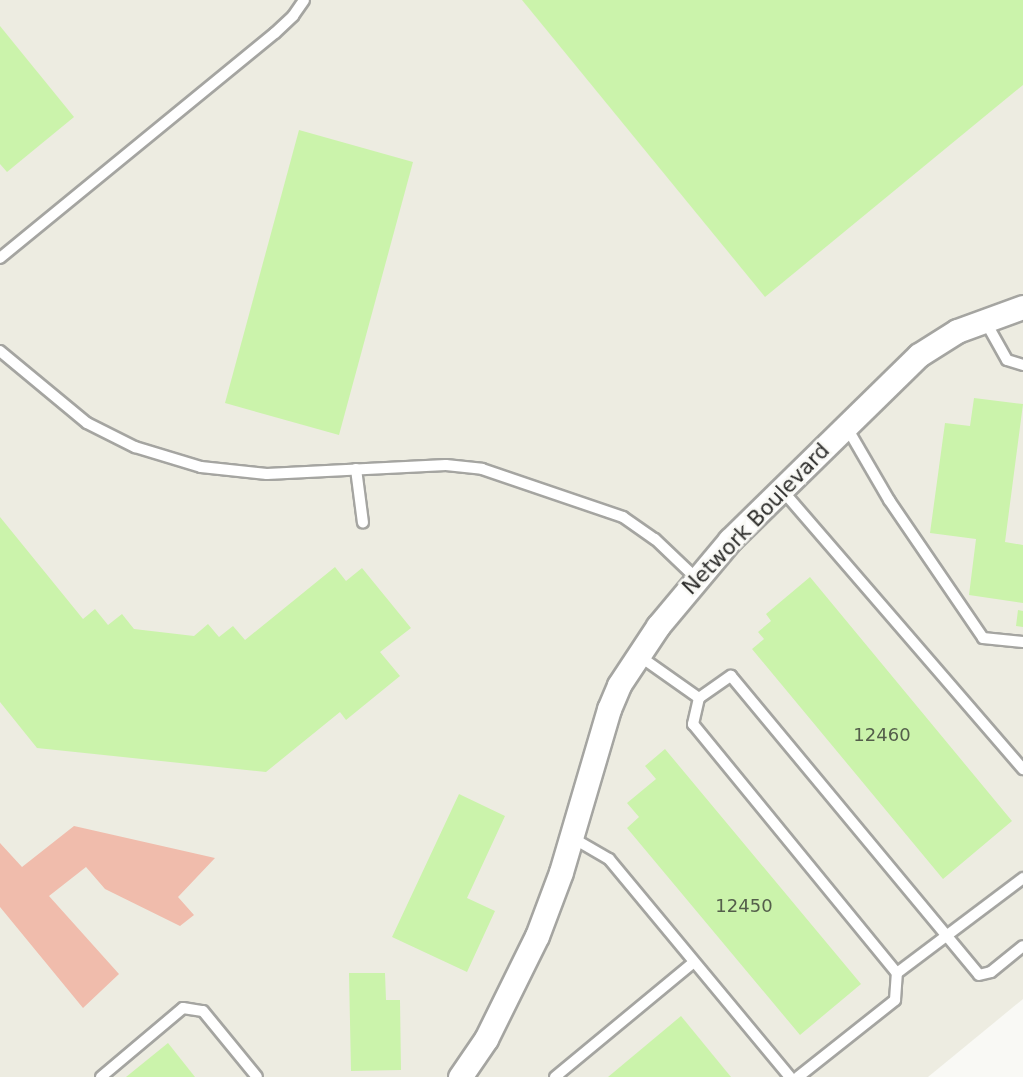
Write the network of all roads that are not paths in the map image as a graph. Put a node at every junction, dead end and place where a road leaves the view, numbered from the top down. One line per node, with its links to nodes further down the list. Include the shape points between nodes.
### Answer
1 (304, 0): 2 (lane, via 275,33)
2 (0, 258)
3 (1023, 307): 4 (street, Network Boulevard)
4 (984, 319): 6 (lane, via 1007,360); 7 (street, Network Boulevard, via 919,355)
5 (0, 351): 8 (lane, via 87,423 135,447 201,467 267,474)
6 (1023, 365)
7 (846, 426): 9 (street, Network Boulevard); 12 (lane, via 889,500 983,638)
8 (356, 469): 10 (lane); 11 (lane, via 446,465 482,469 623,517 655,538)
9 (782, 489): 11 (street, Network Boulevard); 15 (lane)
10 (363, 523)
11 (696, 578): 13 (street, Network Boulevard)
12 (1023, 642)
13 (638, 655): 14 (lane); 16 (street, Network Boulevard, via 619,685 603,727)
14 (699, 698): 18 (lane, via 731,676); 21 (lane, via 693,724)
15 (1023, 769)
16 (571, 837): 20 (lane, via 609,859); 24 (street, Network Boulevard, via 522,971 486,1040)
17 (1023, 878): 18 (lane)
18 (946, 936): 19 (lane, via 979,975 991,972); 21 (lane)
19 (1023, 946)
20 (695, 962): 25 (lane); 26 (lane)
21 (897, 972): 27 (lane, via 895,1000)
22 (101, 1077): 23 (lane, via 183,1008 203,1011)
23 (257, 1077)
24 (460, 1077)
25 (555, 1077)
26 (790, 1077)
27 (798, 1077)

